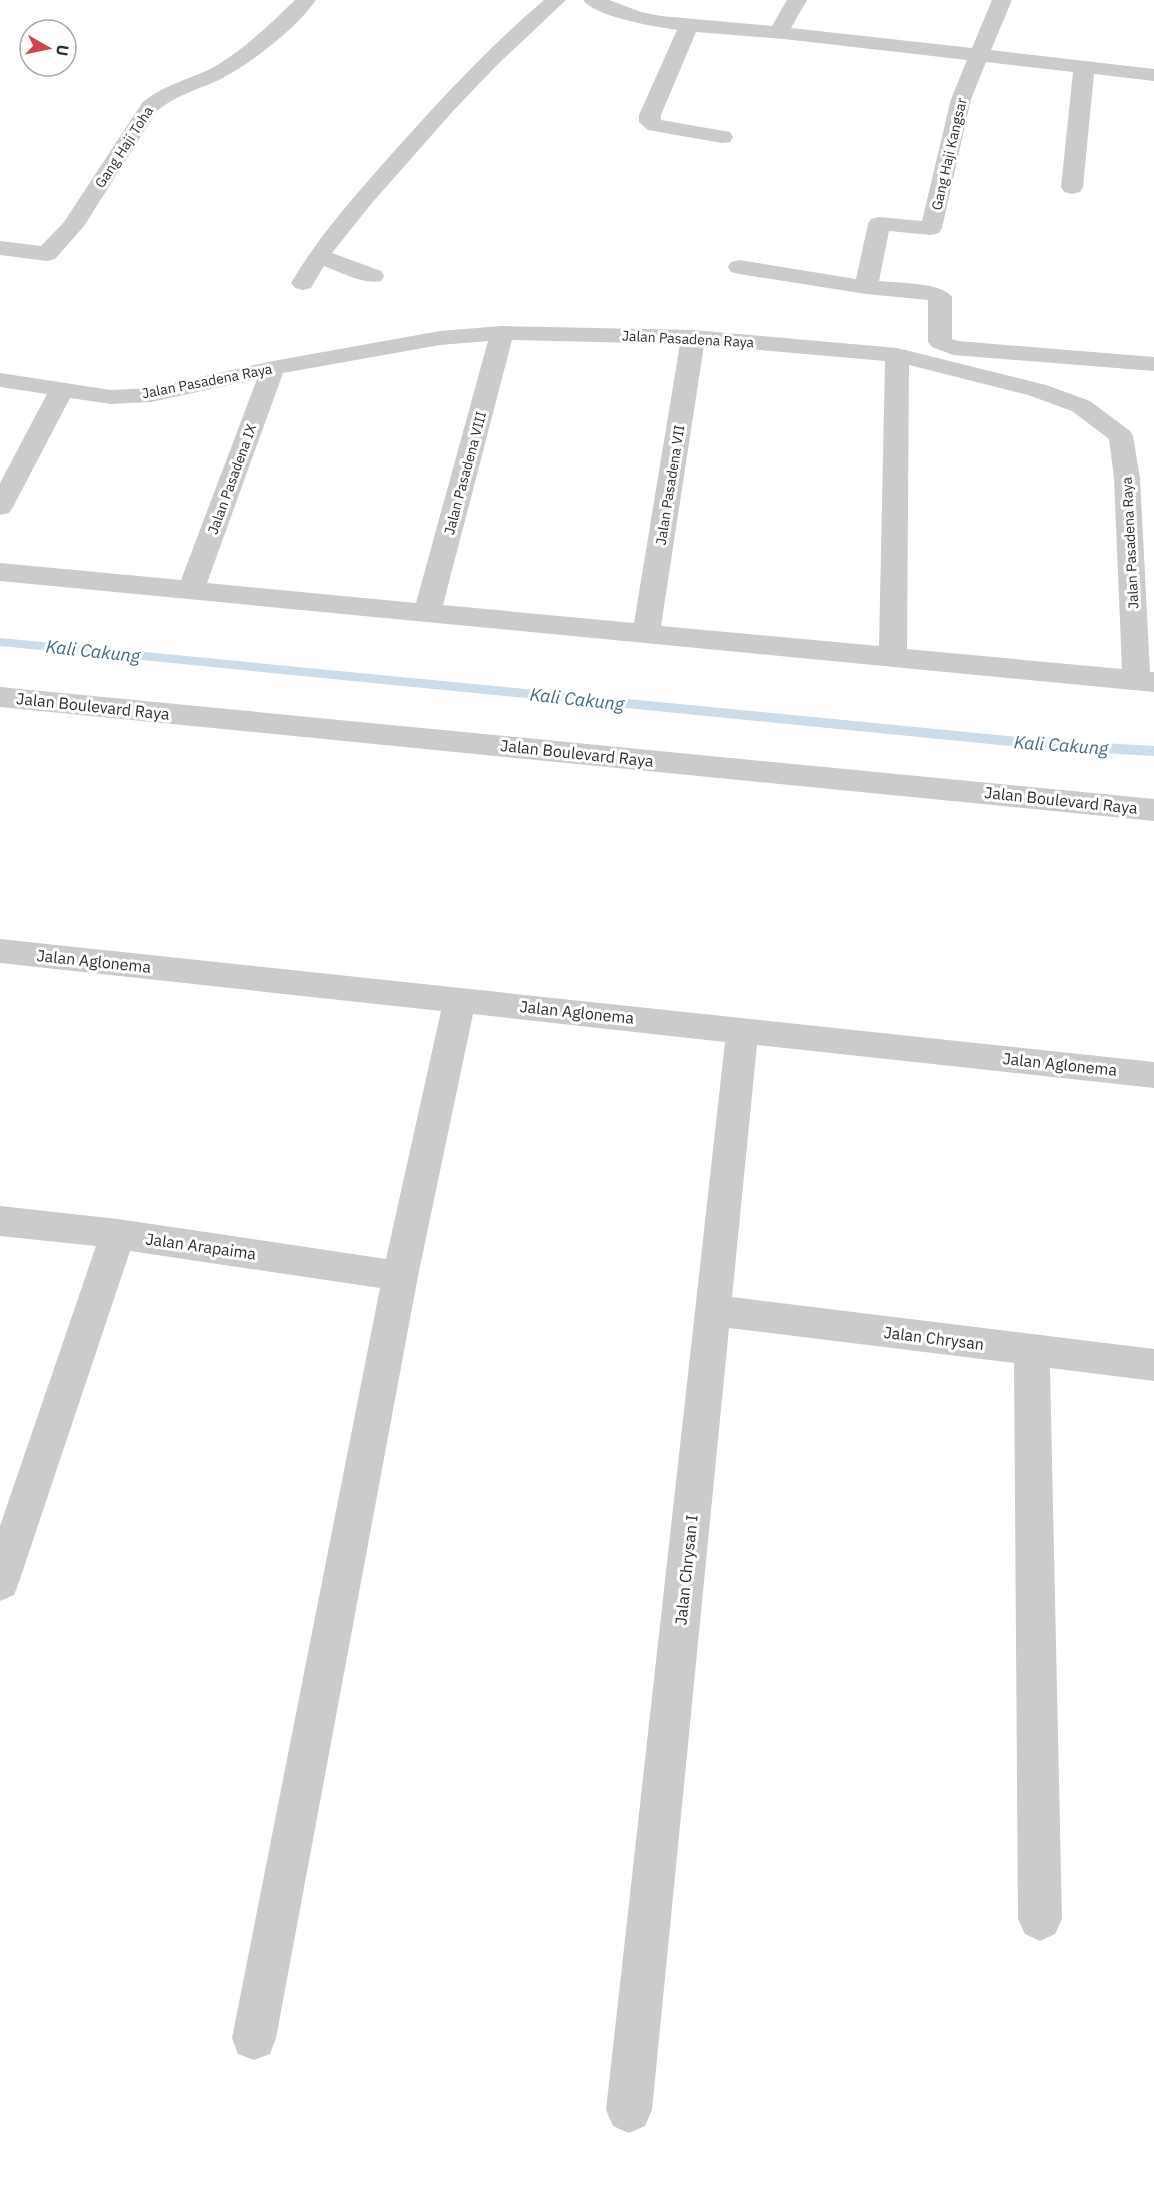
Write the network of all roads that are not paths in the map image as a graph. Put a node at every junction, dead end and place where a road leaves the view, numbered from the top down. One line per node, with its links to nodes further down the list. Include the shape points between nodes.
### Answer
1 (306, 0): 13 (street, Gang Haji Toha, via 249,53 220,72 170,91 148,107 73,226 47,254)
2 (556, 0): 14 (street, via 435,117)
3 (593, 0): 6 (street, via 613,11)
4 (797, 0): 7 (street)
5 (1002, 0): 8 (street)
6 (690, 24): 7 (street); 11 (street, via 650,122)
7 (779, 32): 8 (street)
8 (979, 55): 9 (street); 18 (street, Gang Haji Kangsar, via 961,99 931,228 879,224)
9 (1084, 68): 10 (street); 12 (street)
10 (1154, 75)
11 (723, 137)
12 (1072, 187)
13 (0, 248)
14 (318, 256): 16 (street); 17 (street)
15 (739, 267): 18 (street)
16 (373, 276)
17 (303, 283)
18 (866, 287): 22 (street, via 936,294 940,297 940,342 953,348)
19 (502, 333): 20 (street, Jalan Pasadena Raya); 23 (street, Jalan Pasadena Raya, via 440,338); 29 (street, Jalan Pasadena VIII)
20 (693, 337): 21 (street, Jalan Pasadena Raya); 30 (street, Jalan Pasadena VII)
21 (897, 355): 31 (street); 32 (street, Jalan Pasadena Raya, via 1037,390 1081,406 1121,436)
22 (1154, 364)
23 (273, 368): 25 (street, Jalan Pasadena Raya, via 151,395 111,397); 28 (street, Jalan Pasadena IX)
24 (0, 380): 25 (street, Jalan Pasadena Raya)
25 (61, 391): 26 (street)
26 (0, 507)
27 (0, 572): 28 (street)
28 (191, 590): 29 (street)
29 (427, 613): 30 (street)
30 (646, 634): 31 (street)
31 (893, 657): 32 (street)
32 (1145, 681)
33 (0, 697): 34 (street, Jalan Boulevard Raya)
34 (1154, 810)
35 (0, 951): 36 (street, Jalan Aglonema)
36 (460, 999): 37 (street, Jalan Aglonema); 41 (street)
37 (742, 1029): 38 (street, Jalan Aglonema); 42 (street, Jalan Chrysan I)
38 (1154, 1075)
39 (0, 1221): 40 (street, Jalan Arapaima)
40 (118, 1234): 41 (street, Jalan Arapaima); 45 (street)
41 (400, 1276): 47 (street)
42 (713, 1310): 43 (street, Jalan Chrysan); 48 (street, Jalan Chrysan I)
43 (1032, 1350): 44 (street, Jalan Chrysan); 46 (street)
44 (1154, 1365)
45 (0, 1582)
46 (1040, 1919)
47 (254, 2038)
48 (629, 2110)

